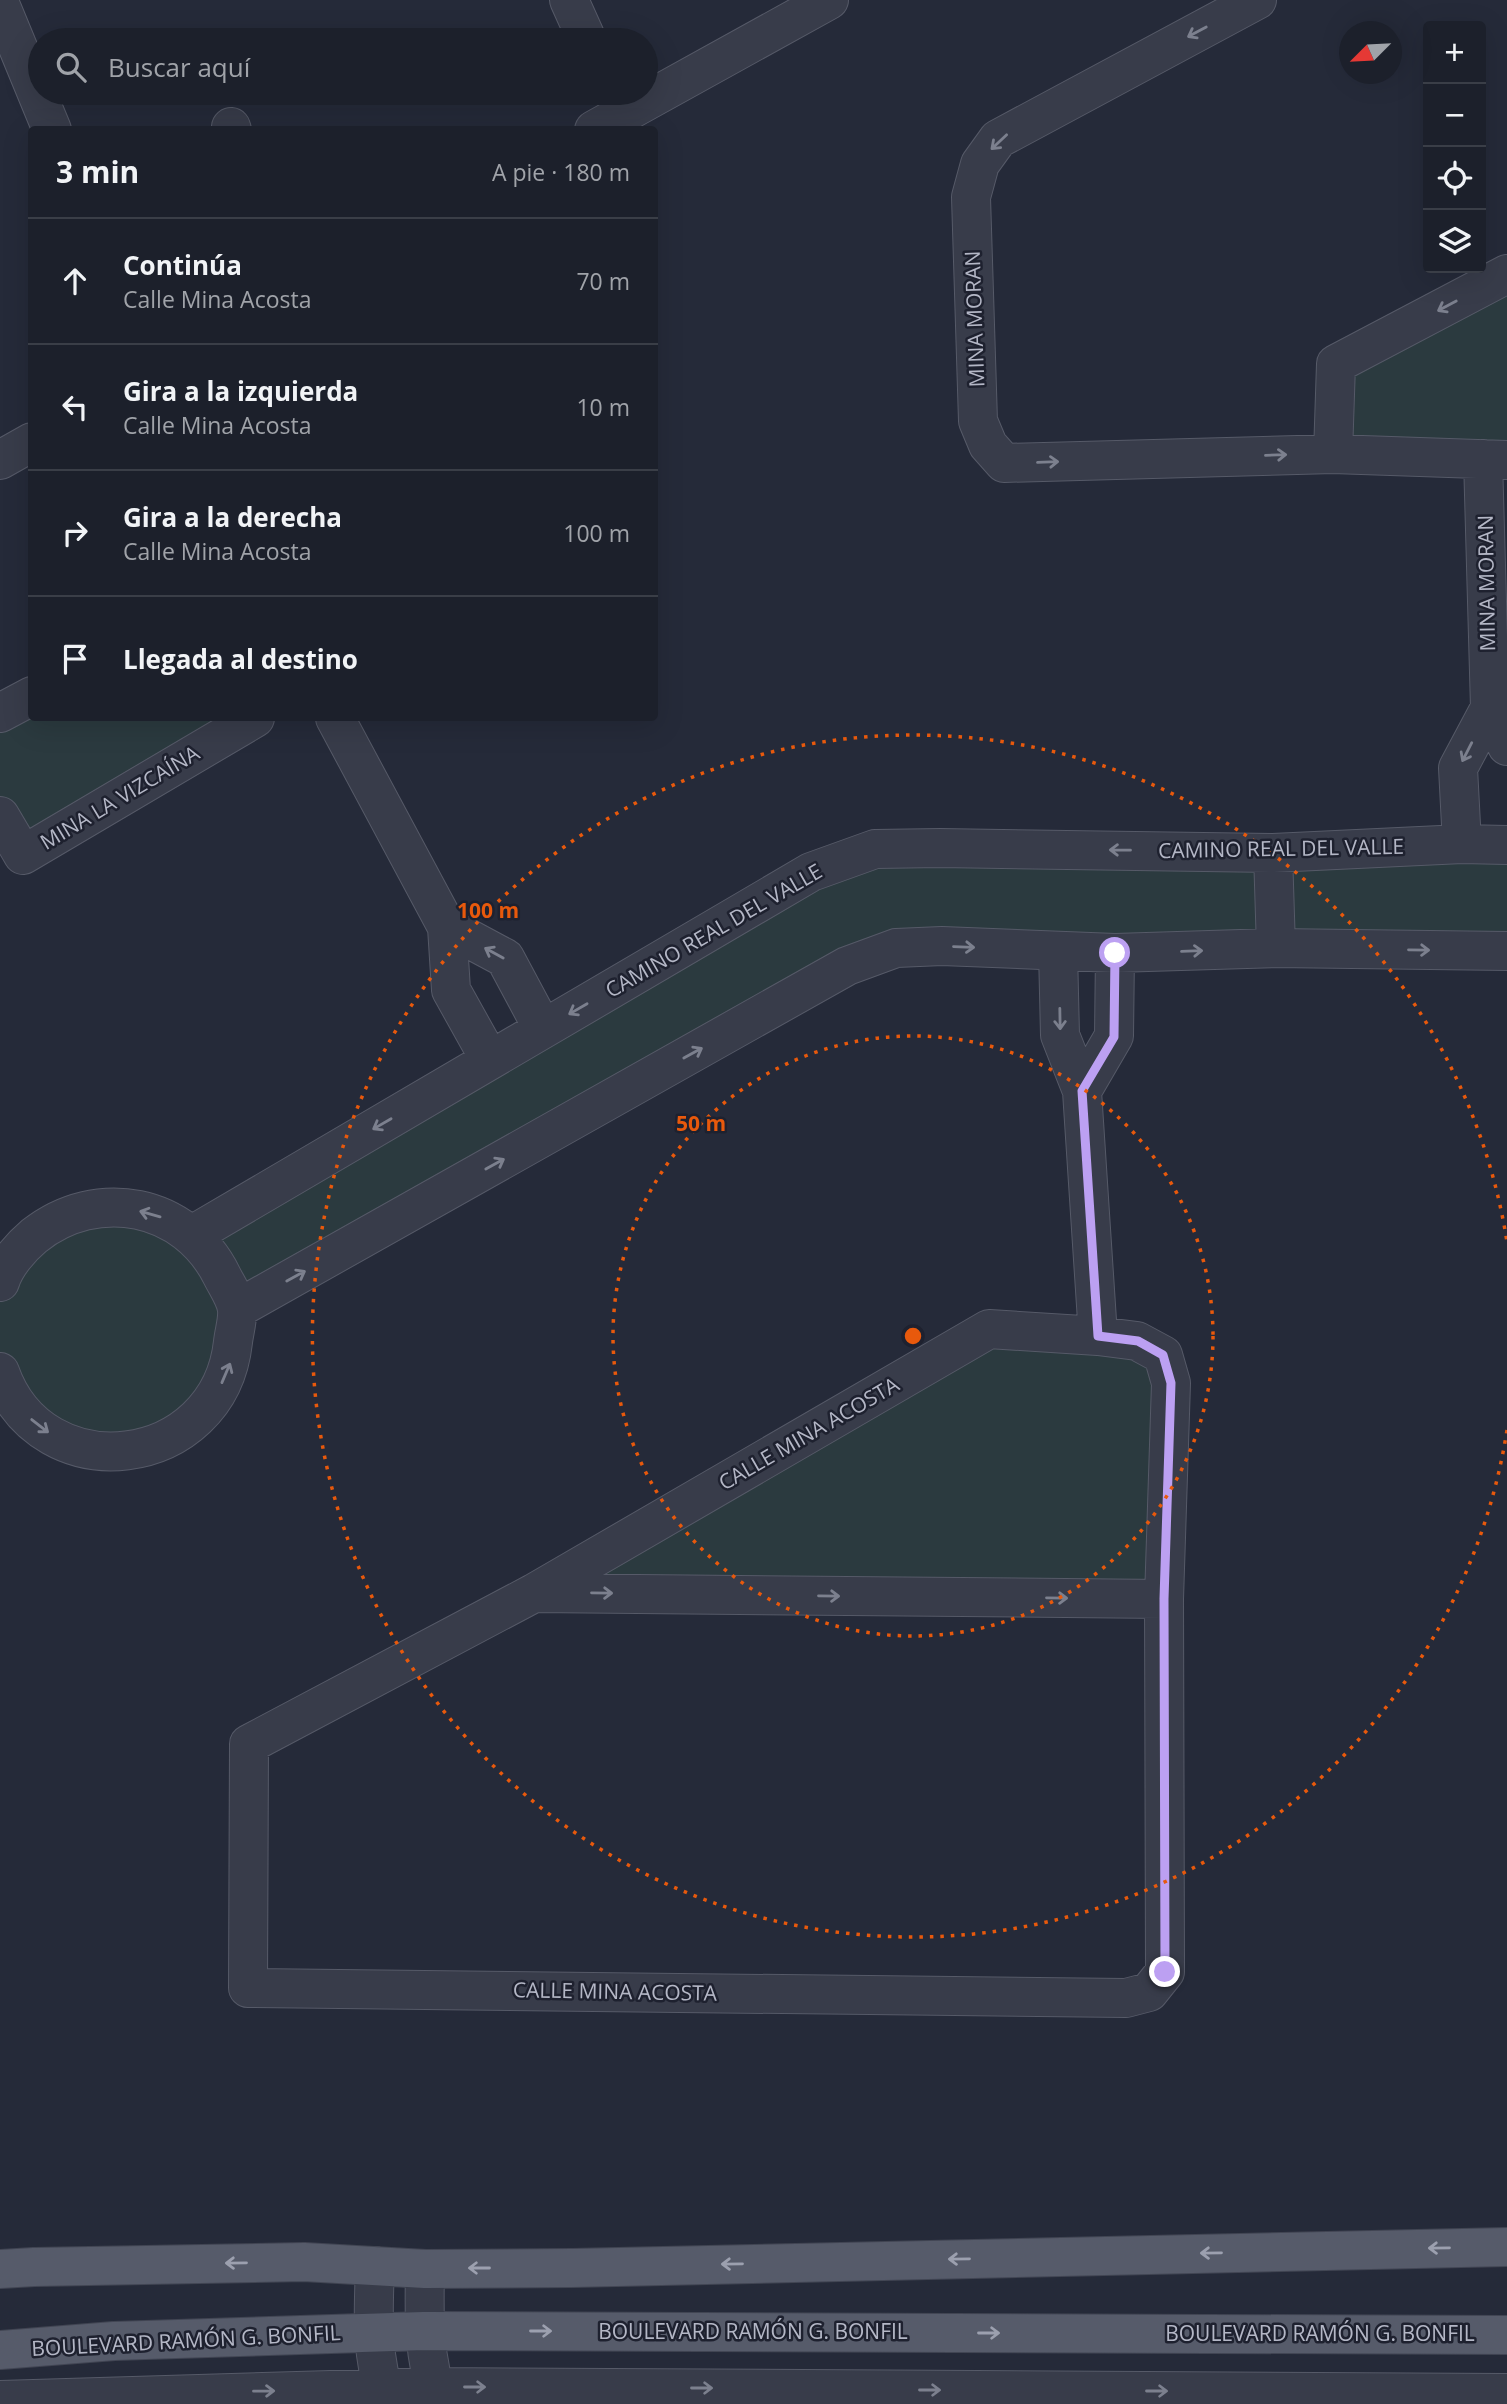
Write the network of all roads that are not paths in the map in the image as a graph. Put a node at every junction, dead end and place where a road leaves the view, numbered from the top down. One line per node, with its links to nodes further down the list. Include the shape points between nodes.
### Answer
1 (569, 0): 5 (street)
2 (829, 0): 7 (street)
3 (1257, 0): 12 (street, MINA MORAN, one-way to 12, via 999,139 980,164 971,197 978,421 988,445 1004,463)
4 (0, 4): 6 (street)
5 (582, 28)
6 (28, 72)
7 (658, 87)
8 (42, 105): 9 (street)
9 (50, 126)
10 (1507, 274): 12 (street, one-way to 12, via 1336,364)
11 (28, 444): 14 (street)
12 (1333, 454): 13 (street, MINA MORAN)
13 (1495, 459): 16 (street, MINA MORAN)
14 (0, 460)
15 (28, 698): 17 (street)
16 (1490, 708): 20 (street, MINA MORAN); 22 (street, MINA MORAN, one-way to 22, via 1458,768)
17 (0, 713)
18 (251, 721): 21 (street, MINA LA VIZCAÍNA, via 23,855)
19 (337, 721): 25 (street)
20 (1507, 746)
21 (0, 816)
22 (1462, 844): 23 (street, CAMINO REAL DEL VALLE); 24 (street, CAMINO REAL DEL VALLE)
23 (1507, 845)
24 (1273, 853): 26 (street); 30 (street, CAMINO REAL DEL VALLE, one-way to 30, via 875,849 811,872)
25 (447, 927): 30 (street, one-way to 25, via 505,958); 31 (street, via 451,990)
26 (1276, 948): 28 (street, one-way to 28); 29 (street, one-way to 26)
27 (1058, 951): 29 (street); 32 (street, one-way to 32, via 1060,1035); 35 (street, one-way to 27, via 847,966 896,948)
28 (1507, 951)
29 (1115, 953): 32 (street, via 1114,1037)
30 (543, 1029): 31 (street, CAMINO REAL DEL VALLE)
31 (490, 1060): 33 (street, CAMINO REAL DEL VALLE, one-way to 33)
32 (1082, 1091): 36 (street)
33 (192, 1235): 34 (street, one-way to 34, via 160,1216 123,1207 86,1209 51,1223 22,1246); 35 (street, via 215,1261)
34 (0, 1282)
35 (237, 1309): 37 (street, one-way to 35, via 26,1415 54,1437 89,1450 125,1452 160,1443 191,1424 216,1397 231,1364)
36 (1098, 1336): 38 (street, CALLE MINA ACOSTA, via 989,1329); 39 (street, CALLE MINA ACOSTA, via 1138,1341 1163,1355 1171,1383)
37 (2, 1384)
38 (534, 1593): 39 (street, CALLE MINA ACOSTA, one-way to 39); 39 (street, CALLE MINA ACOSTA, via 249,1744 248,1988 1126,1998 1149,1992 1165,1972)
39 (1164, 1599)
40 (1507, 2246): 43 (main road, one-way to 43)
41 (375, 2266): 42 (main road, one-way to 42, via 304,2262); 43 (main road); 45 (street)
42 (0, 2269)
43 (425, 2269): 44 (street)
44 (424, 2331): 45 (main road, BOULEVARD RAMÓN G. BONFIL); 46 (main road, BOULEVARD RAMÓN G. BONFIL, one-way to 46); 49 (street)
45 (372, 2333): 47 (main road, BOULEVARD RAMÓN G. BONFIL, via 127,2340); 50 (street)
46 (1507, 2335)
47 (0, 2350)
48 (1507, 2393): 51 (street)
49 (437, 2395): 50 (street); 51 (street, one-way to 51)
50 (385, 2396): 52 (street, one-way to 50)
51 (1378, 2398)
52 (0, 2400)

